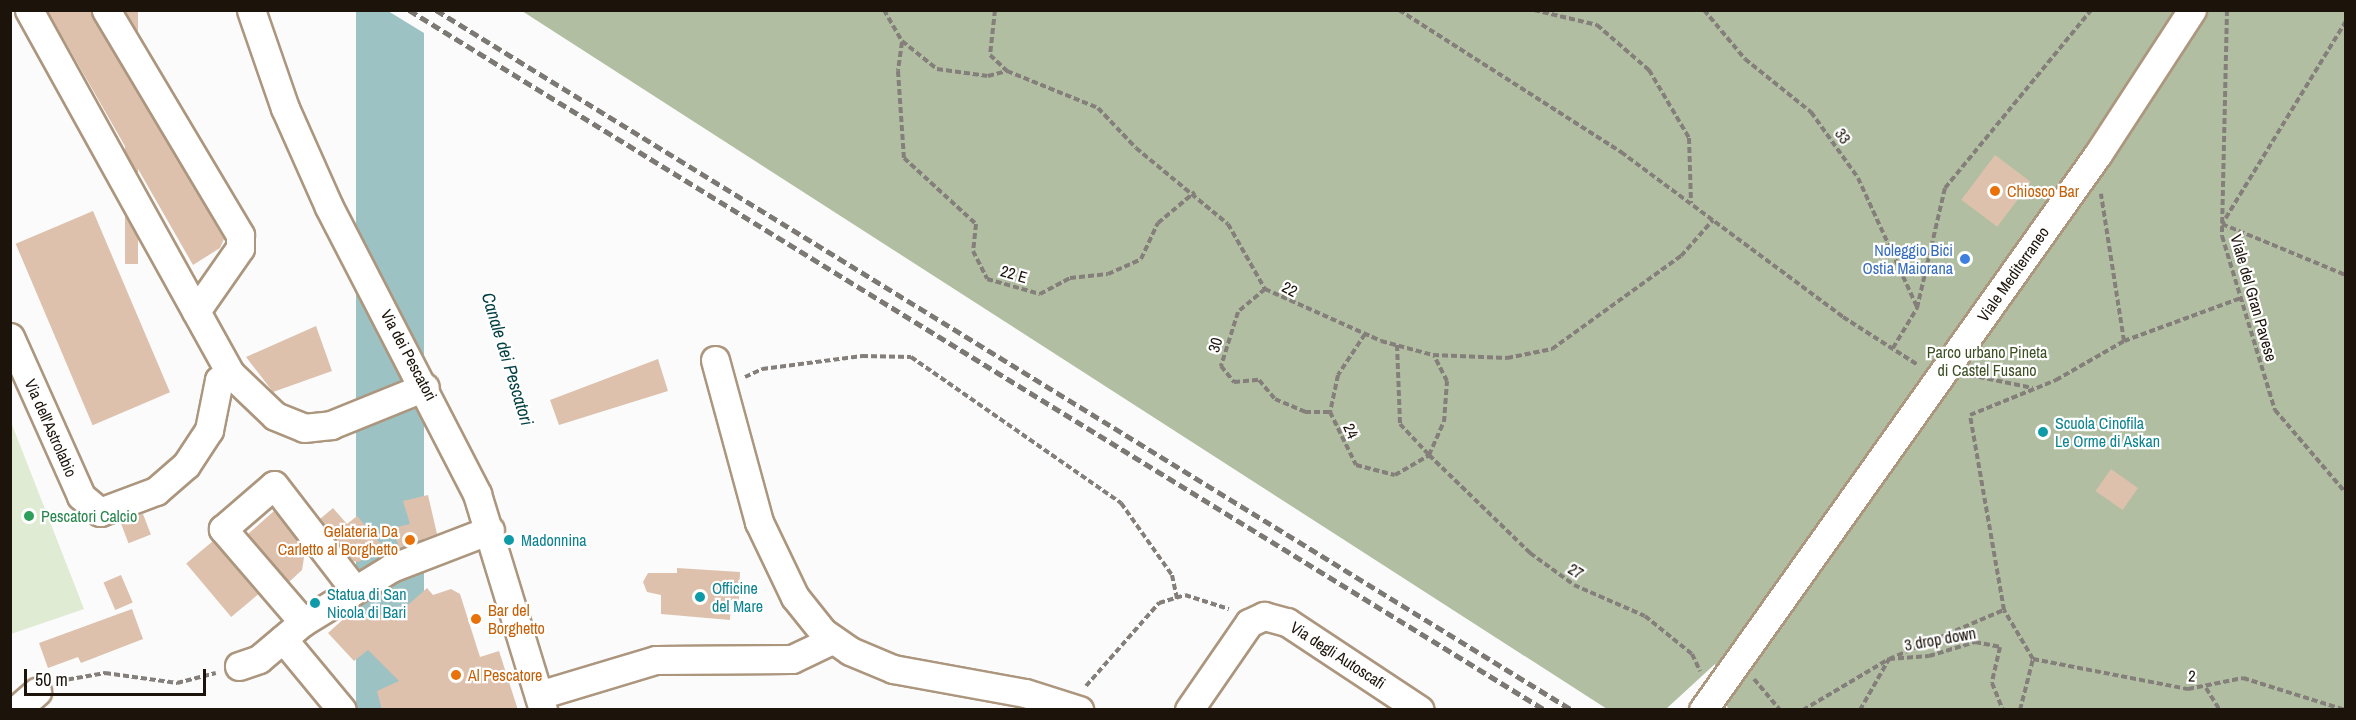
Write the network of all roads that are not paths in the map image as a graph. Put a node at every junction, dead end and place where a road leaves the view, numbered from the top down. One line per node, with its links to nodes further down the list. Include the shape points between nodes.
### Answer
1 (29, 10): 5 (street)
2 (106, 10): 5 (street, via 240,235 240,248)
3 (251, 10): 9 (street, Via dei Pescatori, via 311,168)
4 (2193, 10): 18 (street, Viale Mediterraneo, via 2098,154)
5 (196, 311): 8 (street)
6 (10, 337): 8 (street, Via dell'Astrolabio, via 81,496 100,512 156,491 186,465 208,430 219,380)
7 (715, 360): 13 (street, via 759,522 795,597)
8 (230, 373): 9 (street, via 275,416 304,428 331,425)
9 (425, 387): 10 (street, Via dei Pescatori)
10 (490, 530): 11 (street); 17 (street, Via dei Pescatori)
11 (354, 588): 12 (street); 12 (street, via 274,485 223,529)
12 (293, 631): 14 (street); 20 (street, via 310,672)
13 (832, 640): 16 (street, via 893,669); 17 (street, via 792,659 682,658 631,666)
14 (239, 666)
15 (37, 692): 19 (street)
16 (1081, 700)
17 (541, 702)
18 (1707, 703)
19 (16, 710)
20 (342, 710)
21 (1189, 710): 22 (street, Via degli Autoscafi, via 1252,620 1282,619)
22 (1420, 710)

